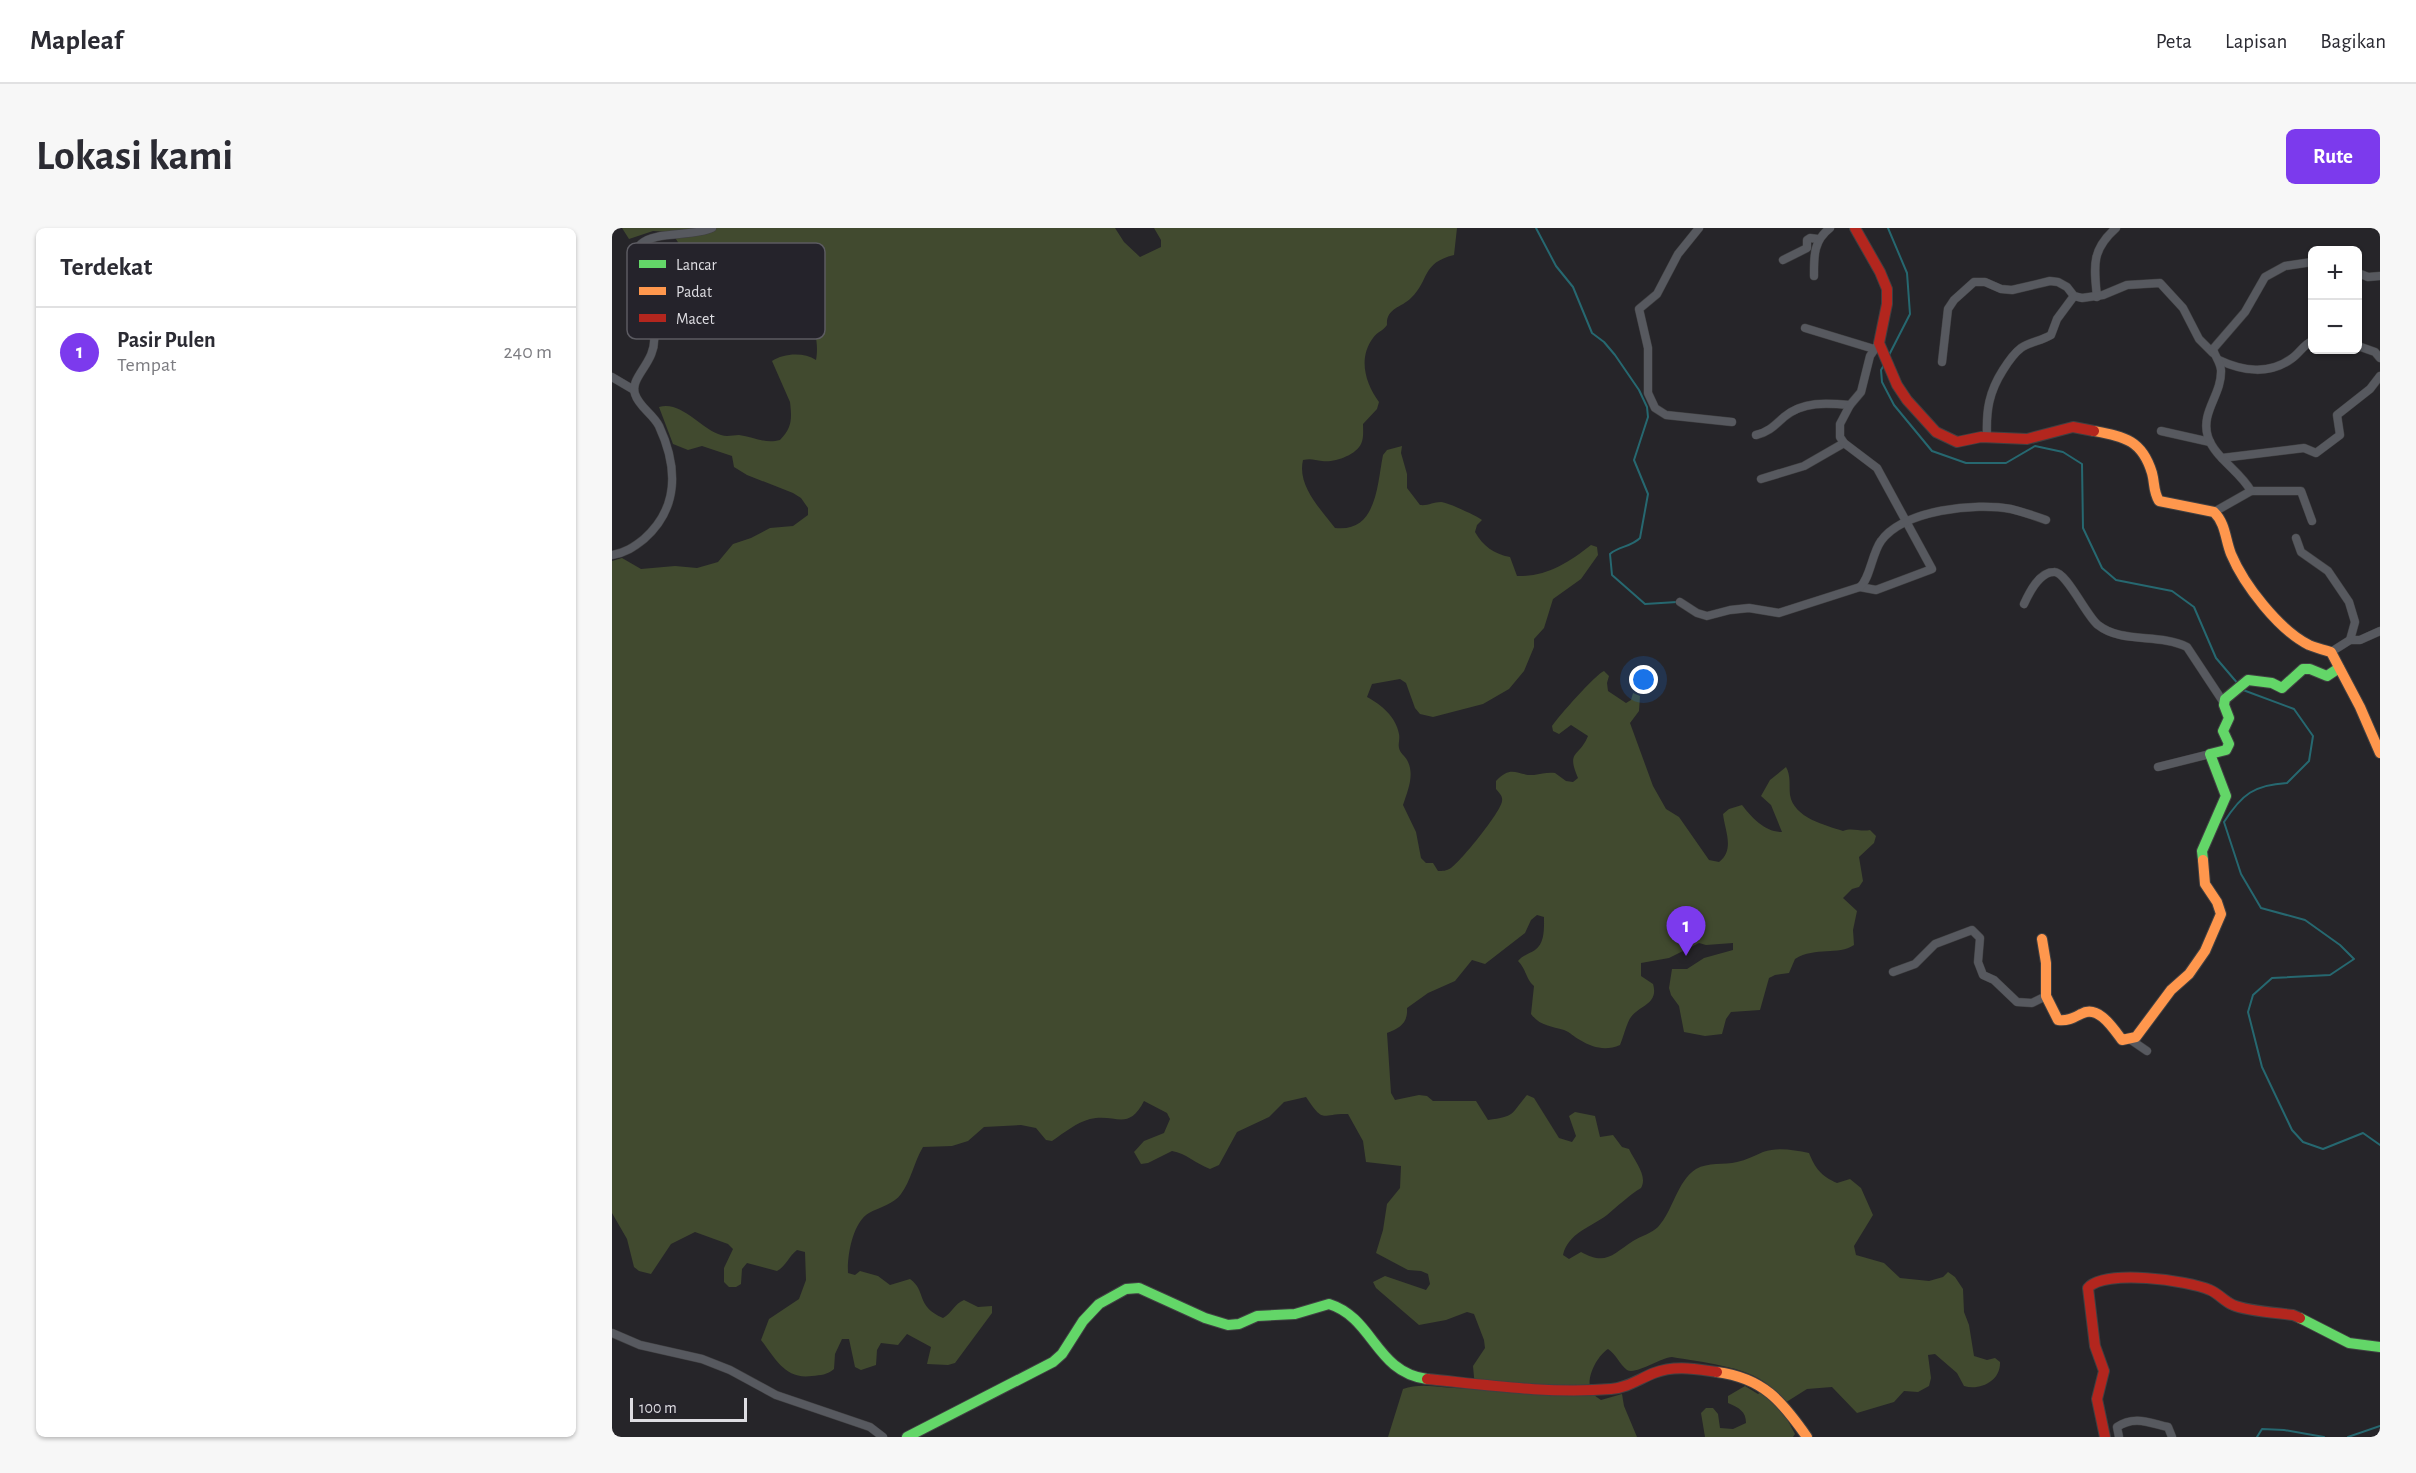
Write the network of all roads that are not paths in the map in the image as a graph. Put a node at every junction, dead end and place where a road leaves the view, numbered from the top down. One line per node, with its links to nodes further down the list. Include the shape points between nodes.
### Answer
1 (712, 228): 7 (street)
2 (1699, 228): 28 (street, via 1678,254 1657,294 1639,309 1648,348 1648,393 1655,408 1665,415)
3 (1830, 228): 6 (street)
4 (1855, 228): 18 (street, via 1887,289)
5 (2116, 228): 14 (street, via 2096,253)
6 (1818, 239): 8 (street, via 1810,238 1807,248); 11 (street)
7 (644, 243)
8 (1783, 260)
9 (2308, 263): 20 (street, via 2285,266 2265,278 2244,312 2214,345)
10 (2362, 275): 12 (street)
11 (1814, 276)
12 (2380, 276)
13 (2074, 296): 14 (street); 23 (street, via 2058,282 2012,290 1974,282 1948,309); 31 (street, via 2056,319 2051,335 2016,352 1994,384 1988,398)
14 (2097, 297): 20 (street, via 2127,285 2160,284 2183,308 2199,339)
15 (1805, 328): 18 (street)
16 (655, 339): 26 (street, via 653,354)
17 (2308, 344): 22 (street, via 2292,359 2266,370 2240,368)
18 (1878, 346): 27 (street, via 1870,356 1861,392); 31 (street, via 1897,385 1936,432 1957,442)
19 (2362, 347): 21 (street)
20 (2213, 353): 22 (street)
21 (2380, 358)
22 (2219, 360): 32 (street, via 2220,387 2205,422)
23 (1942, 362)
24 (2380, 376): 34 (street, via 2337,415 2341,433 2316,453 2304,448)
25 (612, 377): 26 (street)
26 (634, 390): 42 (street, via 658,424 673,467 673,481 661,521 632,548)
27 (1850, 405): 30 (street, via 1813,404 1791,412); 33 (street, via 1839,431)
28 (1732, 422)
29 (2161, 431): 32 (street)
30 (1756, 435)
31 (1987, 436): 37 (street, via 2027,439 2078,427 2122,436 2135,443 2143,454 2152,474 2154,493 2161,502)
32 (2210, 442): 34 (street)
33 (1844, 444): 35 (street, via 1804,466); 39 (street, via 1877,468)
34 (2222, 458): 36 (street)
35 (1761, 479)
36 (2251, 490): 37 (street); 40 (street, via 2301,492)
37 (2214, 512): 48 (street, via 2223,522 2233,558 2275,617 2303,641)
38 (2046, 520): 39 (street, via 1989,507 1948,509)
39 (1906, 521): 43 (street, via 1880,542); 43 (street, via 1931,571 1876,590)
40 (2312, 521)
41 (2296, 538): 47 (street, via 2301,552 2328,571 2349,602 2355,622)
42 (612, 555)
43 (1860, 586): 44 (street, via 1776,613 1749,608 1707,616)
44 (1680, 602)
45 (2024, 604): 50 (street, via 2037,581 2057,572 2090,618 2108,633 2187,647)
46 (2380, 631): 47 (street)
47 (2350, 640): 48 (street)
48 (2331, 652): 49 (street)
49 (2339, 668): 50 (street, via 2327,676 2302,669 2282,688 2246,681); 51 (street)
50 (2224, 703): 52 (street, via 2229,718 2223,731 2228,747)
51 (2380, 753)
52 (2210, 754): 53 (street); 57 (street, via 2226,796 2203,846 2202,859 2207,889 2221,914 2205,951)
53 (2158, 767)
54 (2042, 939): 56 (street)
55 (1893, 972): 56 (street, via 1915,964 1939,942 1972,930 1980,938 1978,962 1983,975 2017,1002 2032,1003)
56 (2046, 996): 57 (street, via 2056,1019 2070,1020 2092,1012 2110,1024 2120,1039)
57 (2131, 1040): 58 (street)
58 (2147, 1051)
59 (612, 1333): 61 (street, via 640,1345 702,1359 776,1395 870,1427)
60 (2380, 1347): 64 (street, via 2349,1343 2293,1315 2234,1306 2211,1290 2193,1285 2147,1277 2100,1280 2088,1288 2095,1346 2104,1371 2097,1399)
61 (883, 1437)
62 (907, 1437): 63 (street, via 1053,1362 1099,1304 1133,1288 1228,1325 1265,1314 1295,1314 1334,1305 1356,1319 1392,1366 1424,1379 1544,1390 1610,1389 1679,1367 1724,1373 1754,1382 1773,1394)
63 (1807, 1437)
64 (2105, 1437)
65 (2119, 1437): 66 (street, via 2119,1425 2144,1420 2168,1427)
66 (2172, 1437)

